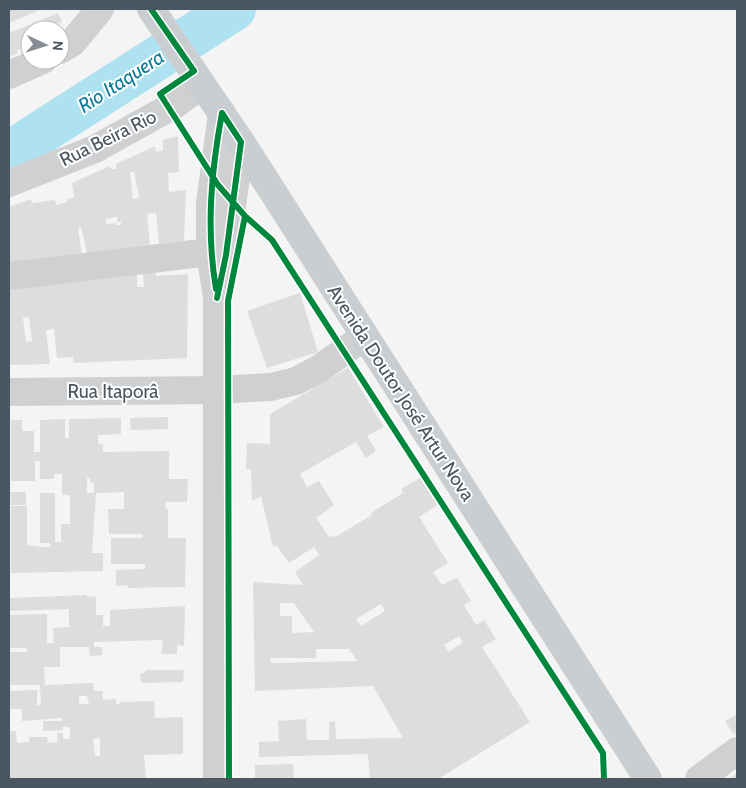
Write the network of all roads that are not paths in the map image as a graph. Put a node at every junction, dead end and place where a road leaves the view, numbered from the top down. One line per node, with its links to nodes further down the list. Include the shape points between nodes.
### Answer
1 (100, 9): 3 (street)
2 (151, 9): 4 (main road, Avenida Doutor José Artur Nova)
3 (70, 44)
4 (198, 78): 5 (main road, Avenida Doutor José Artur Nova); 7 (street, Rua Beira Rio, via 174,105 95,149)
5 (222, 113): 6 (main road, Avenida Doutor José Artur Nova); 8 (street, via 210,204)
6 (241, 142): 10 (street); 11 (main road, Avenida Doutor José Artur Nova)
7 (9, 183)
8 (210, 252): 9 (street); 10 (street)
9 (9, 276)
10 (217, 298): 12 (street)
11 (365, 336): 12 (street, Rua Itaporâ, via 319,369 296,381 271,387); 16 (main road, Avenida Doutor José Artur Nova)
12 (218, 390): 13 (street, Rua Itaporâ); 15 (street)
13 (9, 392)
14 (737, 752): 17 (street)
15 (217, 779)
16 (648, 779)
17 (699, 779)

